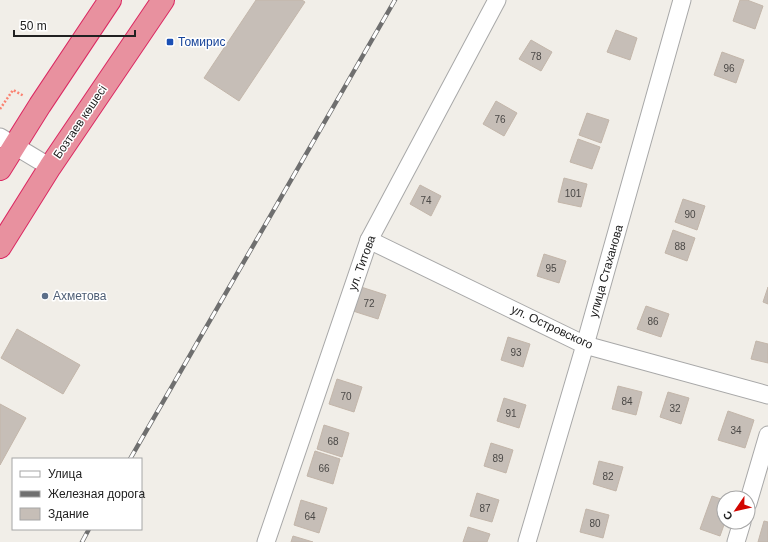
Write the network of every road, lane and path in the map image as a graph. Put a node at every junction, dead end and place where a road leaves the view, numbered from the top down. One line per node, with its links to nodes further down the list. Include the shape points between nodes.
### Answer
1 (110, 0): 5 (highway)
2 (163, 0): 8 (highway, Бозтаев көшесі)
3 (497, 0): 10 (street, ул. Титова)
4 (682, 0): 12 (street, улица Стаханова)
5 (40, 105): 6 (path, via 13,90); 7 (highway)
6 (0, 109)
7 (7, 141): 8 (street); 9 (highway)
8 (50, 167): 11 (highway, Бозтаев көшесі)
9 (0, 169)
10 (369, 240): 12 (street, ул. Островского); 17 (street, ул. Титова)
11 (0, 247)
12 (585, 345): 13 (street, ул. Островского); 18 (street, улица Стаханова)
13 (768, 396)
14 (768, 435): 15 (street)
15 (752, 490)
16 (740, 530): 19 (street)
17 (266, 542)
18 (527, 542)
19 (736, 542)

